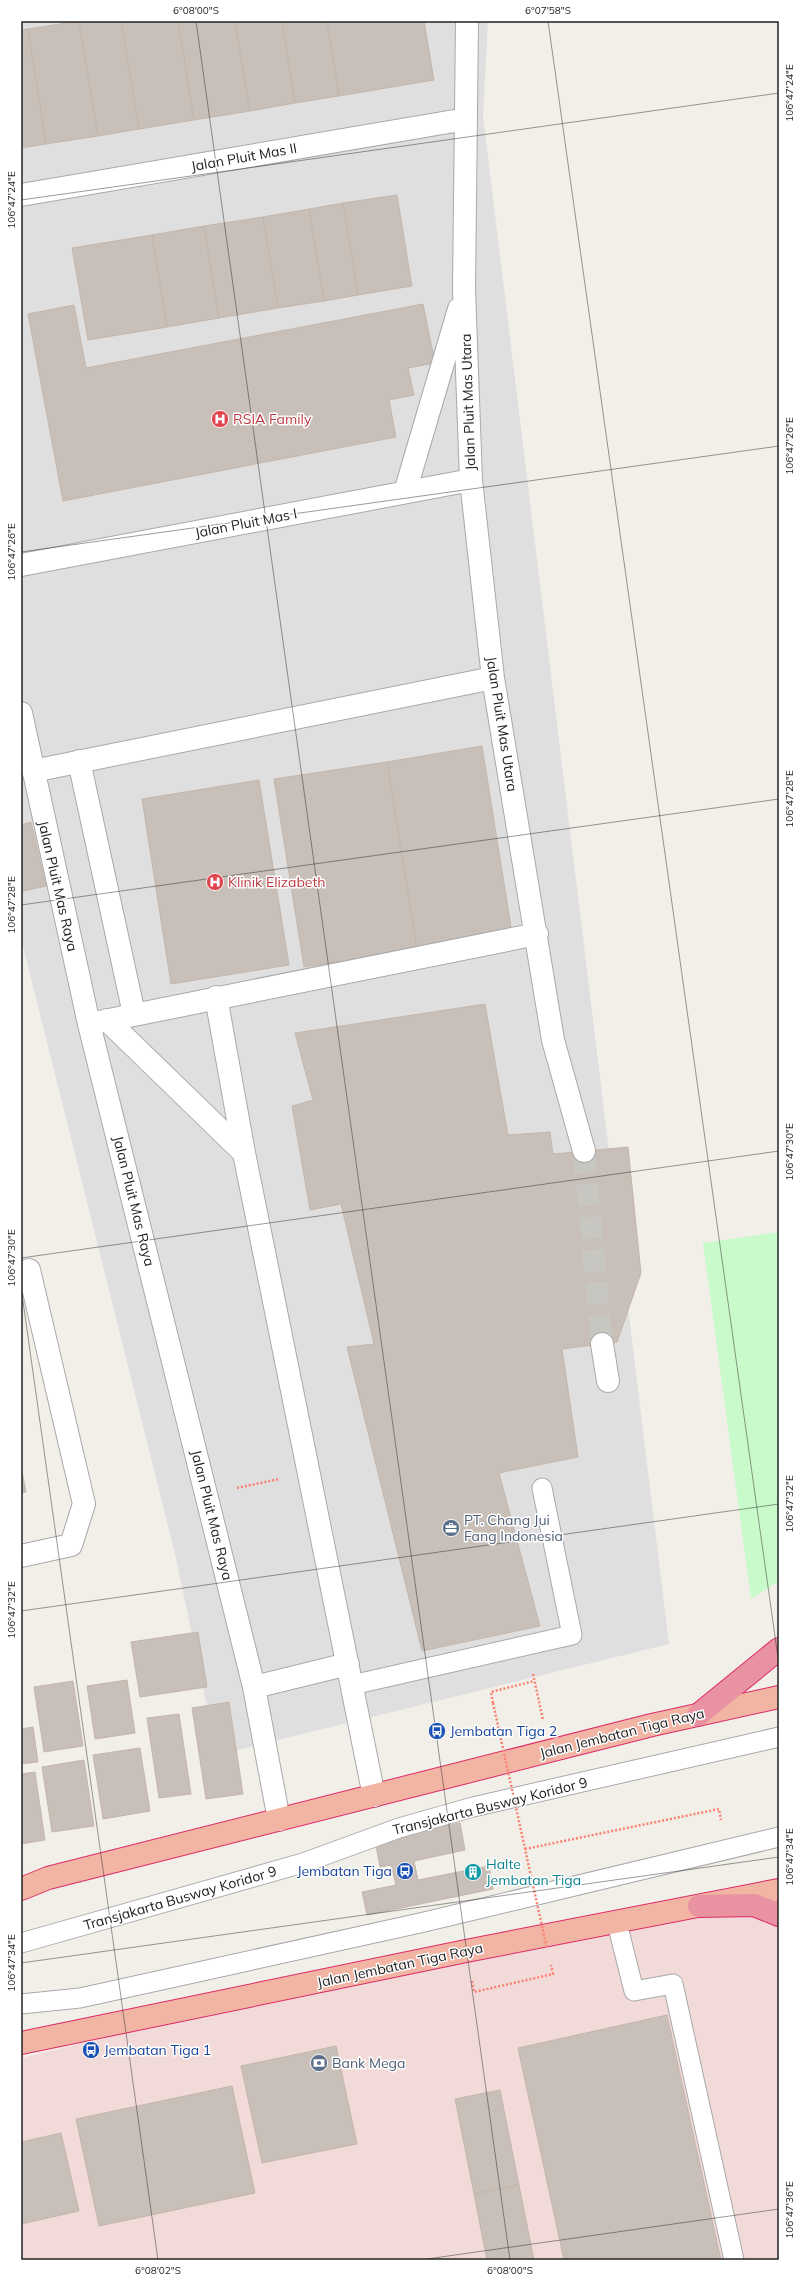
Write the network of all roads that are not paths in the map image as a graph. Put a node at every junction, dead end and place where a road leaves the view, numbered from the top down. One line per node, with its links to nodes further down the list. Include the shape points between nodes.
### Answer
1 (467, 21): 2 (street, Jalan Pluit Mas Utara)
2 (466, 119): 3 (street, Jalan Pluit Mas II); 4 (street, Jalan Pluit Mas Utara)
3 (21, 195)
4 (464, 290): 5 (street, Jalan Pluit Mas Utara); 6 (street, Jalan Pluit Mas Utara)
5 (471, 480): 6 (street, Jalan Pluit Mas I); 8 (street, Jalan Pluit Mas Utara)
6 (405, 492): 7 (street, Jalan Pluit Mas I)
7 (21, 565)
8 (493, 678): 10 (street); 12 (street, Jalan Pluit Mas Utara)
9 (21, 713): 11 (street, Jalan Pluit Mas Raya)
10 (79, 761): 11 (street); 14 (street)
11 (33, 771): 15 (street, Jalan Pluit Mas Raya)
12 (537, 934): 13 (street); 16 (street, Jalan Pluit Mas Utara, via 553,1040)
13 (216, 997): 14 (street); 17 (street)
14 (134, 1014): 15 (street)
15 (98, 1022): 17 (street); 25 (street, Jalan Pluit Mas Raya)
16 (584, 1151)
17 (244, 1153): 24 (street)
18 (29, 1270): 22 (street, via 84,1504 71,1545)
19 (602, 1344): 20 (street)
20 (608, 1381)
21 (542, 1488): 24 (lane, via 572,1635)
22 (21, 1556)
23 (779, 1649): 27 (highway)
24 (350, 1674): 25 (street); 29 (street)
25 (254, 1687): 30 (street, Jalan Pluit Mas Raya)
26 (779, 1697): 27 (highway, Jalan Jembatan Tiga Raya)
27 (698, 1715): 29 (highway, Jalan Jembatan Tiga Raya)
28 (779, 1736): 37 (lane, Transjakarta Busway Koridor 9, via 465,1809 399,1828 303,1863)
29 (374, 1796): 30 (highway, Jalan Jembatan Tiga Raya)
30 (279, 1820): 32 (highway, Jalan Jembatan Tiga Raya, via 48,1878)
31 (779, 1837): 38 (lane, via 420,1923 80,1998)
32 (21, 1889)
33 (779, 1890): 34 (highway, Jalan Jembatan Tiga Raya)
34 (699, 1906): 35 (highway, via 754,1905); 36 (highway, Jalan Jembatan Tiga Raya)
35 (779, 1915)
36 (617, 1923): 39 (highway, Jalan Jembatan Tiga Raya, via 466,1951); 40 (lane, via 634,1991 673,1984)
37 (21, 1942)
38 (21, 2004)
39 (21, 2043)
40 (734, 2260)

